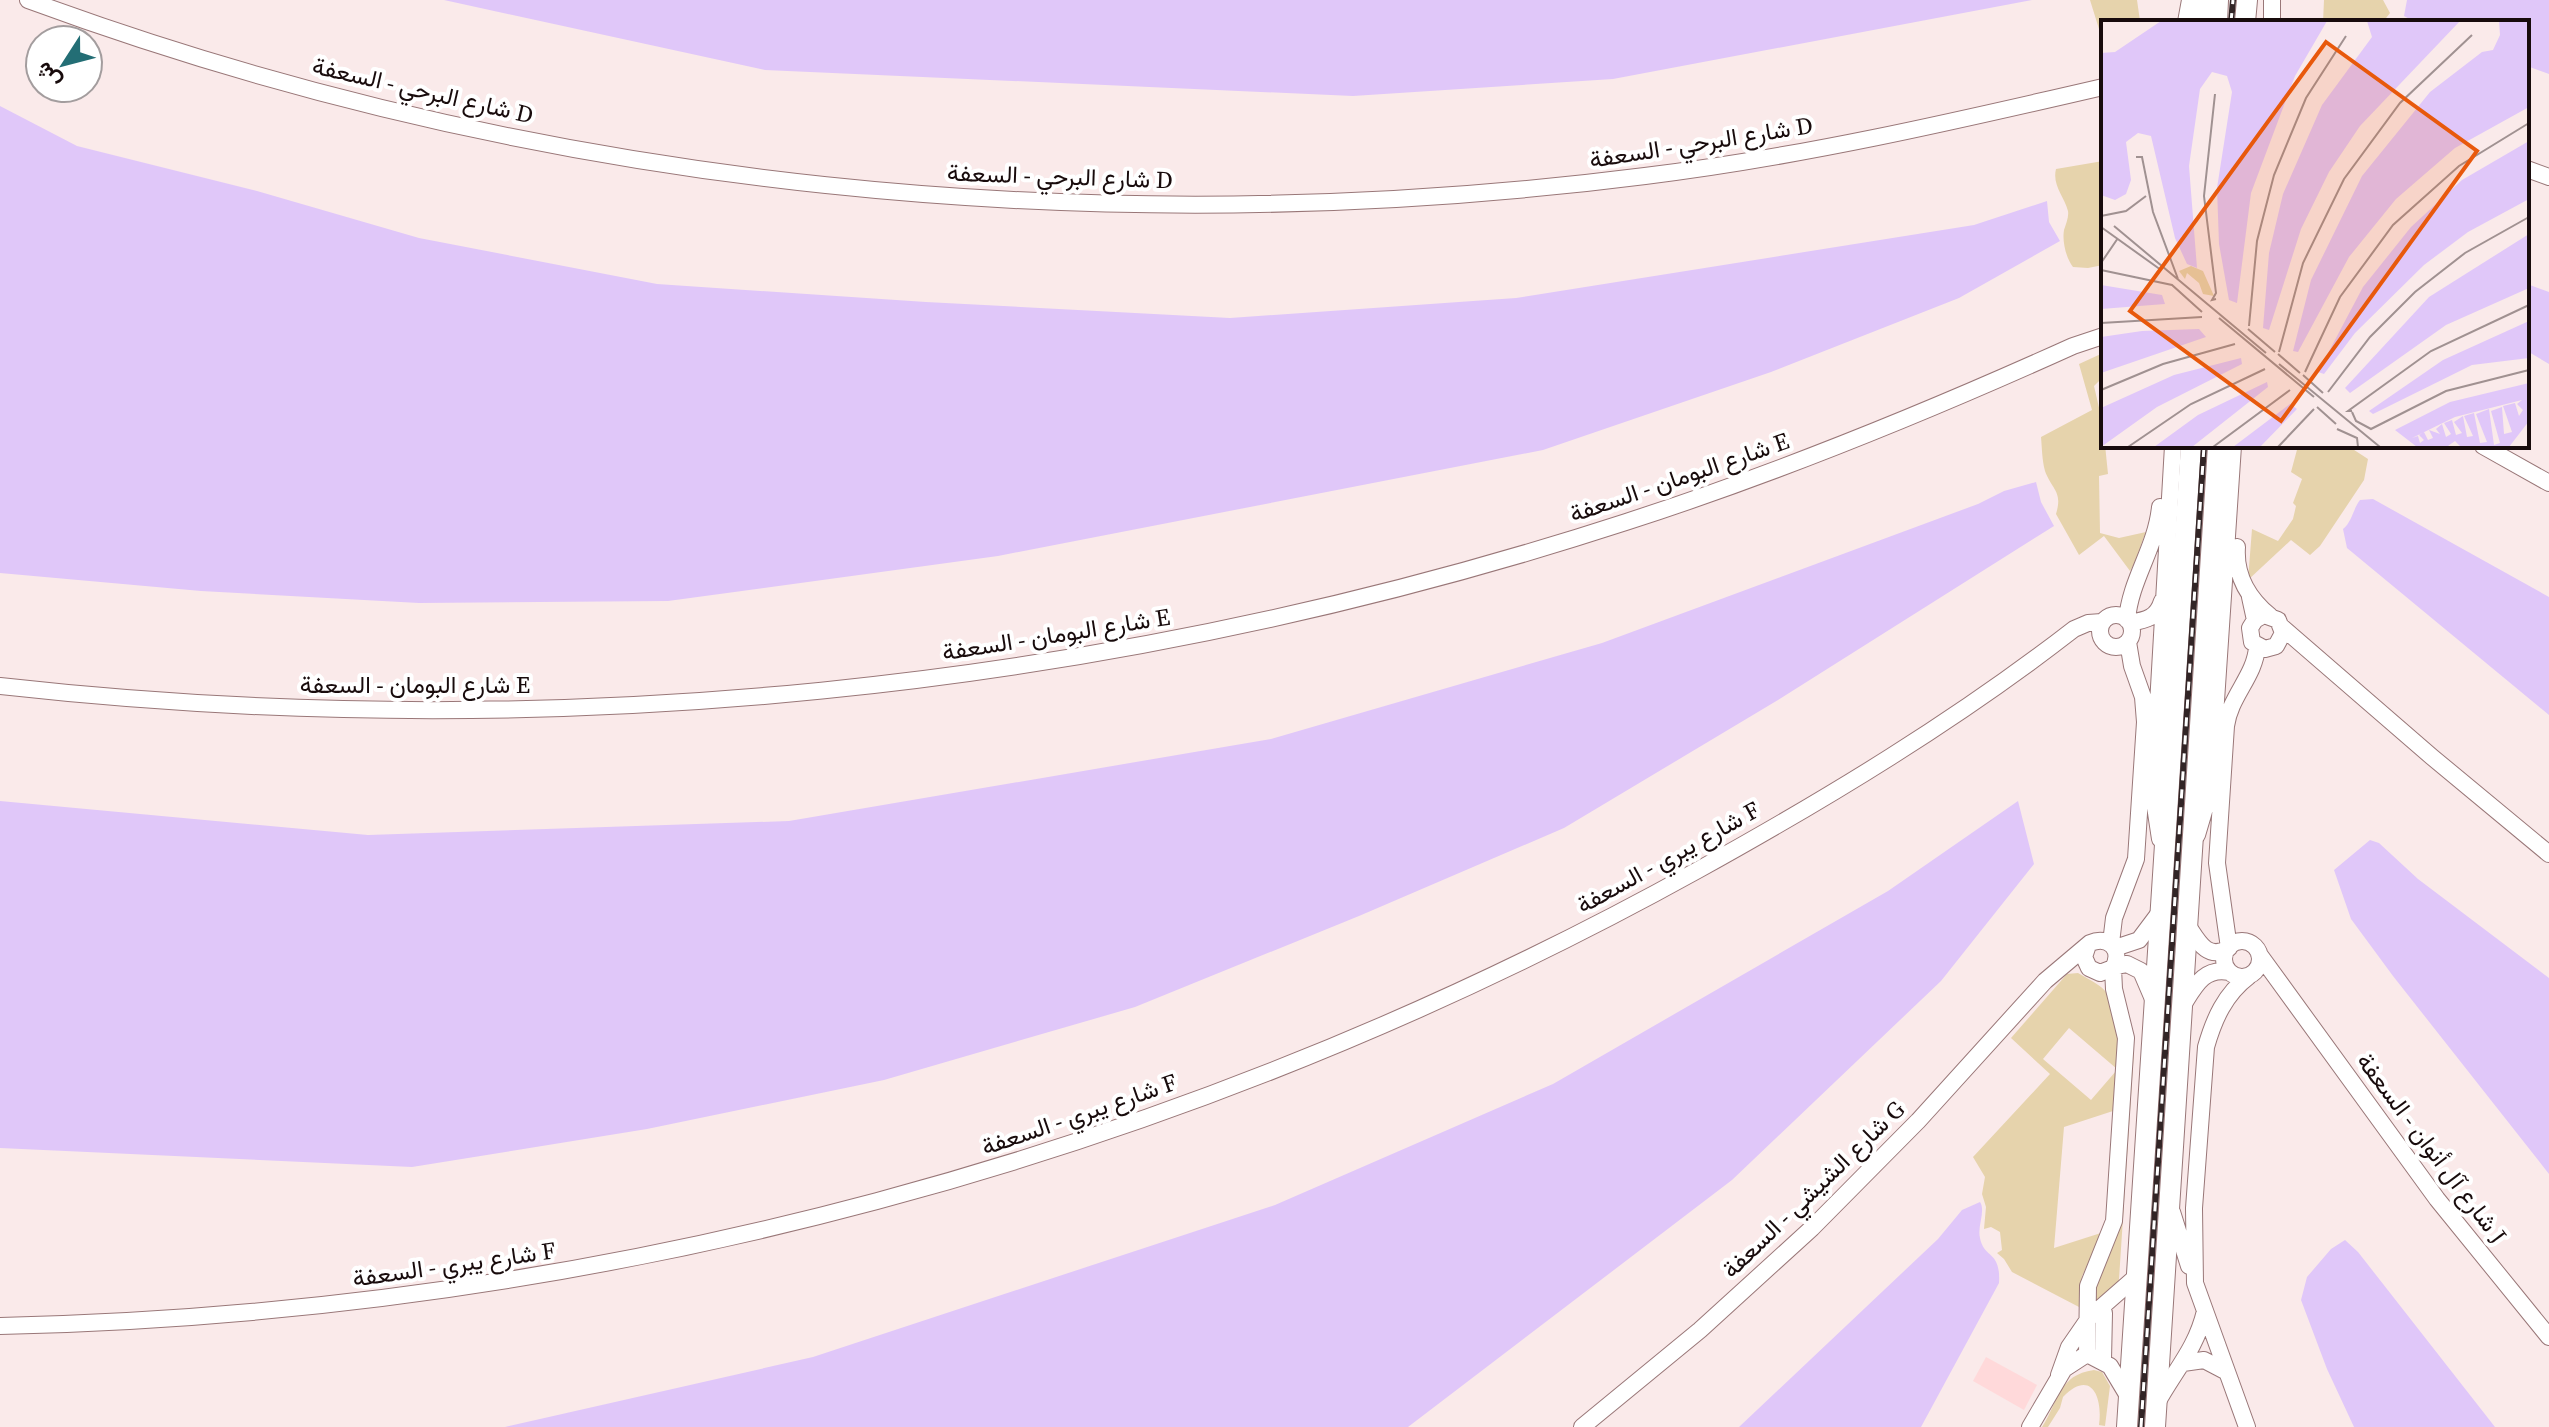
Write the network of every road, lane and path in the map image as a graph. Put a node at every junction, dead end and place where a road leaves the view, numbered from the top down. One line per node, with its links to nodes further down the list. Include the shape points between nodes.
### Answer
1 (28, 0): 12 (street, شارع البرحي - السعفة D, via 274,79 500,134 769,179 1054,203 1312,204 1584,184 1853,142)
2 (2190, 0): 7 (street)
3 (2202, 0): 8 (street)
4 (2218, 0): 9 (main road)
5 (2247, 0): 10 (main road)
6 (2262, 0): 11 (street)
7 (2186, 20)
8 (2201, 20)
9 (2217, 20)
10 (2245, 20)
11 (2261, 20)
12 (2101, 87)
13 (2529, 170): 14 (street)
14 (2549, 177)
15 (2101, 329): 17 (street, شارع البومان - السعفة E)
16 (2101, 337): 17 (street, شارع البومان - السعفة E)
17 (2073, 346): 35 (street, شارع البومان - السعفة E, via 1852,441 1588,534 1317,608 1069,658 790,694 523,709 256,706)
18 (2163, 448): 30 (street, via 2158,524)
19 (2173, 448): 26 (street)
20 (2191, 448): 37 (main road)
21 (2218, 448): 36 (main road)
22 (2233, 448): 28 (street)
23 (2244, 448): 27 (street, via 2237,561)
24 (2487, 448): 25 (street)
25 (2549, 483)
26 (2165, 592): 30 (street, شارع يبري - السعفة F, via 2156,614); 33 (street)
27 (2259, 620): 28 (street, via 2240,627); 29 (street, via 2278,620); 31 (street, via 2250,638)
28 (2222, 621): 34 (street)
29 (2283, 628): 31 (street, via 2282,638); 32 (street)
30 (2118, 630): 33 (street, via 2151,640); 41 (street, via 2145,713 2138,847); 64 (street, شارع يبري - السعفة F, via 2081,625 1846,784 1726,855 1478,983 1363,1034 1085,1140 826,1216 530,1278 278,1312)
31 (2266, 647): 32 (street); 34 (street, via 2244,643); 40 (street, via 2231,705 2226,726 2217,863)
32 (2311, 651): 38 (street)
33 (2160, 654): 37 (street, via 2154,789)
34 (2220, 660): 36 (street, via 2210,791)
35 (0, 686)
36 (2193, 843): 42 (main road)
37 (2164, 854): 39 (main road)
38 (2549, 854)
39 (2160, 912): 45 (street, via 2139,940); 56 (main road)
40 (2226, 916): 43 (street); 46 (street)
41 (2114, 918): 44 (street, شارع الشيشي - السعفة G); 45 (street)
42 (2188, 926): 46 (street, via 2206,950); 57 (main road)
43 (2246, 942): 46 (street); 47 (street)
44 (2090, 943): 45 (street, via 2102,940); 49 (street, شارع الشيشي - السعفة G); 50 (street, via 2084,957)
45 (2113, 945): 48 (street, via 2118,957)
46 (2228, 948): 51 (street, via 2224,958)
47 (2259, 954): 52 (street); 53 (street, شارع آل أنوان - السعفة J)
48 (2114, 967): 50 (street, via 2104,973); 55 (street); 56 (street, via 2132,965 2141,971)
49 (2060, 968): 50 (street); 72 (street, شارع الشيشي - السعفة G, via 1812,1228)
50 (2091, 969): 55 (street)
51 (2230, 972): 52 (street); 54 (street); 57 (street, via 2205,975)
52 (2251, 975): 53 (street); 54 (street)
53 (2280, 983): 65 (street, شارع آل أنوان - السعفة J, via 2437,1199)
54 (2226, 1000): 60 (street, via 2204,1059)
55 (2117, 1003): 63 (street, via 2126,1038 2114,1221 2090,1277)
56 (2154, 1003): 59 (main road)
57 (2183, 1005): 58 (main road)
58 (2170, 1205): 60 (street); 71 (main road)
59 (2136, 1283): 62 (street); 63 (street); 70 (main road)
60 (2195, 1283): 61 (street)
61 (2205, 1311): 67 (street); 68 (street)
62 (2104, 1313): 63 (street); 66 (street)
63 (2086, 1322): 66 (street); 69 (street)
64 (0, 1326)
65 (2549, 1337)
66 (2095, 1357): 69 (street, via 2074,1360); 70 (street, via 2116,1373)
67 (2183, 1363): 68 (street, via 2204,1360); 71 (street)
68 (2225, 1371): 75 (street)
69 (2059, 1375): 73 (street)
70 (2128, 1396): 74 (main road)
71 (2156, 1418)
72 (1582, 1427)
73 (2030, 1427)
74 (2127, 1427)
75 (2247, 1427)

